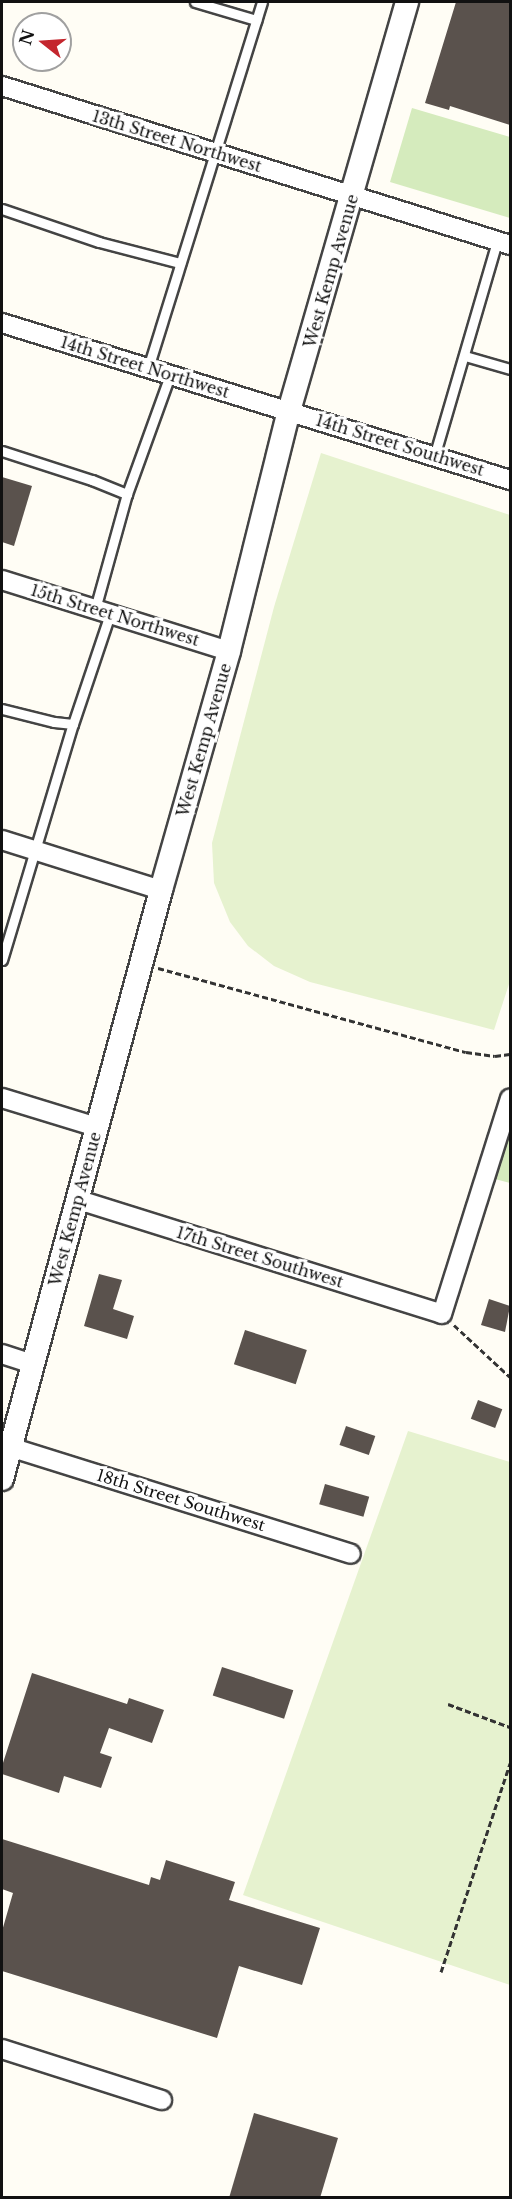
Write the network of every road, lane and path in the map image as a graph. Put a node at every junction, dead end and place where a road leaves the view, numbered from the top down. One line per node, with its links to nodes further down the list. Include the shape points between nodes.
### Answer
1 (195, 2): 4 (lane)
2 (262, 2): 4 (lane)
3 (407, 2): 7 (street, West Kemp Avenue)
4 (256, 20): 6 (lane)
5 (2, 86): 6 (street, 13th Street Northwest)
6 (214, 153): 7 (street, 13th Street Northwest); 10 (lane)
7 (353, 196): 9 (street, 13th Street Northwest); 16 (street, West Kemp Avenue)
8 (2, 209): 10 (lane, via 99,242)
9 (504, 243): 12 (lane)
10 (180, 263): 13 (lane)
11 (2, 322): 13 (street, 14th Street Northwest)
12 (465, 356): 14 (lane); 18 (lane)
13 (148, 368): 15 (street, 14th Street Northwest)
14 (510, 369)
15 (170, 375): 16 (street, 14th Street Northwest); 20 (lane)
16 (289, 411): 18 (street, 14th Street Southwest); 23 (street, West Kemp Avenue)
17 (2, 451): 20 (lane)
18 (434, 457): 19 (street, 14th Street Southwest)
19 (510, 480)
20 (127, 494): 22 (lane)
21 (2, 580): 22 (street, 15th Street Northwest)
22 (103, 611): 23 (street, 15th Street Northwest); 25 (lane)
23 (229, 651): 28 (street, West Kemp Avenue)
24 (2, 709): 25 (lane)
25 (73, 724): 27 (lane)
26 (2, 840): 27 (street)
27 (36, 851): 28 (street); 29 (lane)
28 (161, 890): 30 (street, West Kemp Avenue)
29 (2, 960)
30 (142, 963): 31 (path, via 466,1052); 34 (street, West Kemp Avenue)
31 (510, 1054)
32 (2, 1098): 34 (street)
33 (510, 1098): 36 (street)
34 (97, 1127): 35 (street, West Kemp Avenue)
35 (79, 1200): 36 (street, 17th Street Southwest); 38 (street, West Kemp Avenue)
36 (442, 1314): 39 (path)
37 (2, 1354): 38 (street)
38 (33, 1364): 40 (street, West Kemp Avenue)
39 (510, 1377)
40 (10, 1447): 41 (street, West Kemp Avenue); 42 (street, 18th Street Southwest)
41 (2, 1479)
42 (351, 1554)
43 (448, 1704): 44 (path)
44 (510, 1727)
45 (510, 1763): 46 (path)
46 (441, 1972)
47 (2, 2049): 48 (street)
48 (162, 2100)

